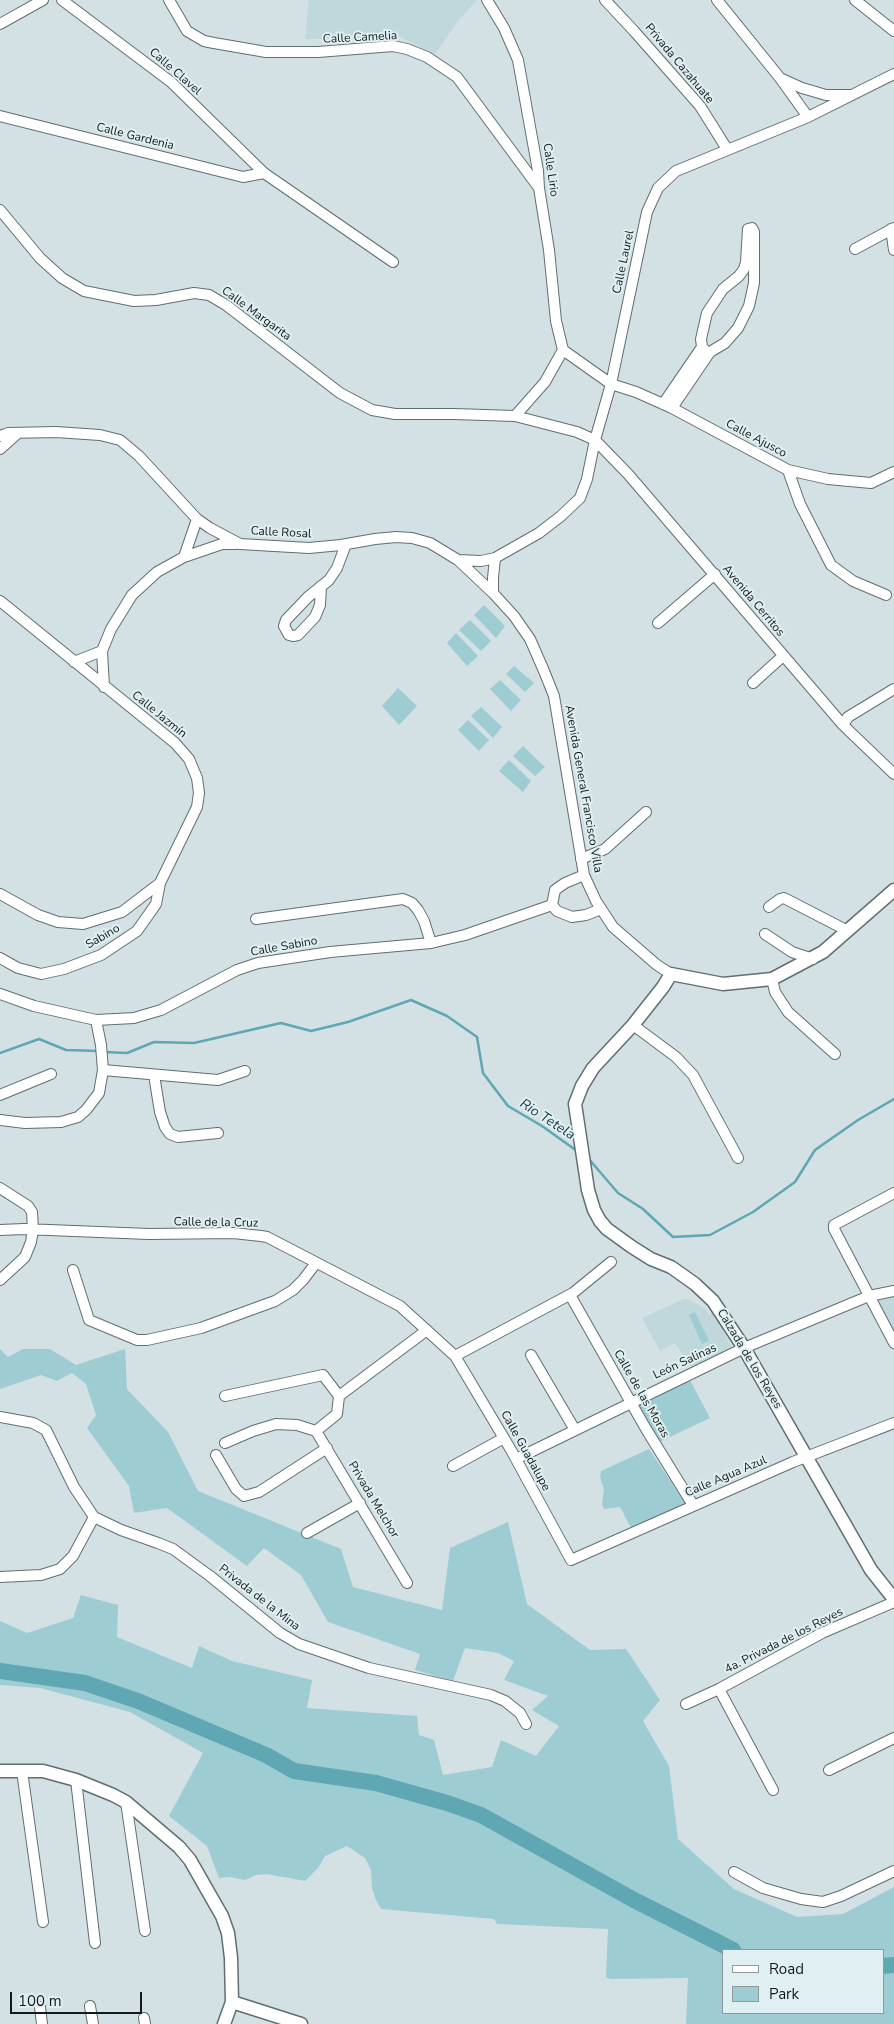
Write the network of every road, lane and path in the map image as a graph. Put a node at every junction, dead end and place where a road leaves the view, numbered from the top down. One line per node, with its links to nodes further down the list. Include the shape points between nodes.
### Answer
1 (43, 0): 8 (street)
2 (62, 0): 16 (street, Calle Clavel, via 171,82)
3 (169, 0): 17 (street, Calle Camelia, via 187,31 204,41 266,52 393,46 427,57 457,77)
4 (488, 0): 17 (street, Calle Lirio, via 518,60)
5 (605, 0): 15 (street, Privada Cazahuate, via 700,106)
6 (717, 0): 11 (street)
7 (855, 0): 9 (street)
8 (0, 24)
9 (894, 31)
10 (894, 74): 12 (street, Calle Laurel)
11 (780, 78): 12 (street, via 826,95); 14 (street)
12 (853, 95): 14 (street, Calle Laurel)
13 (0, 116): 16 (street, Calle Gardenia, via 243,177)
14 (808, 117): 15 (street, Calle Laurel)
15 (727, 149): 27 (street, Calle Laurel, via 676,172 658,188 651,200)
16 (264, 173): 22 (street, Calle Clavel)
17 (539, 188): 25 (street, Calle Lirio, via 556,321)
18 (0, 210): 29 (street, Calle Margarita, via 40,258 62,278 84,291 134,301 194,293 209,295 340,393 372,410 395,414)
19 (893, 229): 20 (street); 21 (street)
20 (855, 249)
21 (894, 250)
22 (393, 262)
23 (739, 276): 24 (street, via 745,275); 24 (street, via 746,262 750,227 754,232); 26 (street, via 723,289 706,313 701,331)
24 (754, 283): 26 (street, via 749,306 738,328 725,343)
25 (563, 350): 27 (street, Calle Ajusco); 29 (street, via 545,382)
26 (706, 350): 28 (street)
27 (611, 384): 28 (street, Calle Ajusco); 32 (street, Calle Laurel)
28 (667, 406): 34 (street, Calle Ajusco)
29 (515, 416): 32 (street, Calle Margarita)
30 (18, 433): 31 (street, Calle Rosal); 33 (street); 36 (street, Calle Rosal, via 100,435 120,440)
31 (0, 436)
32 (595, 440): 40 (street, Calle Laurel, via 580,498 539,533); 42 (street, Avenida Cerritos)
33 (0, 449)
34 (788, 470): 35 (street, Calle Ajusco, via 828,479 872,483); 45 (street, via 800,504 831,565 854,581)
35 (894, 472)
36 (198, 519): 37 (street, Calle Rosal); 39 (street)
37 (240, 544): 38 (street, Calle Rosal, via 309,548); 39 (street, via 222,544)
38 (346, 544): 41 (street, Calle Rosal, via 412,538 430,543); 43 (street, via 337,568)
39 (184, 557): 48 (street, via 157,572 132,595)
40 (495, 558): 41 (street, Calle Laurel); 44 (street)
41 (458, 560): 44 (street, Calle Rosal)
42 (715, 574): 47 (street); 49 (street, Avenida Cerritos)
43 (321, 586): 43 (street, via 286,620 284,626 289,635 298,634 315,617 320,605)
44 (493, 592): 57 (street, Avenida General Francisco Villa, via 530,639 554,696)
45 (886, 595)
46 (0, 602): 50 (street, Calle Jazmín)
47 (658, 622)
48 (102, 651): 50 (street); 52 (street)
49 (783, 656): 51 (street); 54 (street, Avenida Cerritos)
50 (74, 662): 52 (street, Calle Jazmín)
51 (753, 683)
52 (104, 687): 59 (street, Calle Jazmín, via 175,743 189,759 197,778 199,793 196,807)
53 (894, 689): 54 (street, via 848,717)
54 (843, 725): 55 (street, Avenida Cerritos)
55 (894, 774)
56 (646, 812): 57 (street, via 605,848)
57 (581, 859): 58 (street, Avenida General Francisco Villa)
58 (584, 875): 63 (street, via 555,890); 65 (street, Avenida General Francisco Villa)
59 (160, 883): 62 (street); 66 (street, Sabino, via 156,904)
60 (894, 890): 68 (street)
61 (0, 894): 62 (street, via 38,915 58,922 83,924 122,912)
62 (135, 903): 66 (street)
63 (552, 905): 65 (street, via 557,911 572,917); 70 (street, Calle Sabino, via 465,935)
64 (769, 907): 68 (street, via 784,898)
65 (601, 909): 73 (street, Avenida General Francisco Villa, via 613,927)
66 (146, 918): 71 (street, Sabino, via 137,931 101,955 64,969 41,974 18,968)
67 (256, 919): 70 (street, via 403,899 418,910)
68 (848, 931): 72 (street)
69 (765, 934): 72 (street, via 792,952)
70 (431, 943): 76 (street, Calle Sabino, via 320,953 258,963 237,970 146,1016)
71 (0, 958)
72 (813, 959): 74 (street)
73 (671, 974): 74 (street, via 723,984); 77 (street, Calzada de los Reyes)
74 (772, 979): 78 (street, via 775,992 788,1012)
75 (0, 994): 76 (street, Calle Sabino, via 34,1006)
76 (96, 1020): 79 (street)
77 (632, 1025): 86 (street, via 676,1056 693,1075); 102 (street, Calzada de los Reyes, via 593,1068 576,1104 590,1199 607,1229 651,1259 671,1267 713,1301)
78 (835, 1054)
79 (102, 1067): 82 (street); 84 (street, via 99,1093 78,1117 61,1122)
80 (245, 1071): 82 (street, via 218,1080)
81 (51, 1074): 83 (street)
82 (154, 1075): 85 (street, via 160,1112 170,1134 178,1137)
83 (0, 1095)
84 (0, 1120)
85 (218, 1133)
86 (738, 1158)
87 (0, 1188): 90 (street, via 28,1206 32,1212)
88 (894, 1192): 99 (street, via 834,1225)
89 (0, 1230): 90 (street, Calle de la Cruz)
90 (33, 1230): 92 (street, Calle de la Cruz, via 261,1236); 95 (street, via 25,1257)
91 (611, 1262): 98 (street)
92 (316, 1263): 94 (street, via 293,1290 275,1301 201,1328 147,1340 137,1340 89,1320); 100 (street, Calle de la Cruz, via 400,1306)
93 (0, 1269): 95 (street)
94 (73, 1270)
95 (12, 1271): 96 (street)
96 (0, 1280)
97 (894, 1291): 99 (street, León Salinas)
98 (570, 1295): 104 (street); 107 (street, Calle de las Moras)
99 (868, 1296): 101 (street); 102 (street, León Salinas)
100 (427, 1330): 104 (street, Calle de la Cruz); 106 (street)
101 (894, 1344)
102 (744, 1348): 107 (street, León Salinas); 116 (street, Calzada de los Reyes)
103 (531, 1355): 110 (street)
104 (455, 1356): 112 (street, Calle Guadalupe)
105 (225, 1396): 106 (street, via 323,1375)
106 (339, 1396): 111 (street, via 337,1414)
107 (630, 1402): 110 (street, León Salinas); 120 (street, Calle de las Moras)
108 (0, 1418): 121 (street, via 34,1423 46,1430 74,1487)
109 (894, 1423): 116 (street, Calle Agua Azul)
110 (575, 1430): 117 (street, León Salinas)
111 (316, 1431): 113 (street, via 297,1425 276,1424); 114 (street, Privada Melchor)
112 (504, 1438): 117 (street, Calle Guadalupe); 118 (street)
113 (224, 1444)
114 (327, 1448): 115 (street, via 259,1492 244,1496 236,1489); 119 (street, Privada Melchor)
115 (216, 1454)
116 (807, 1458): 120 (street, Calle Agua Azul); 126 (street, Calzada de los Reyes, via 871,1570)
117 (516, 1459): 123 (street, Calle Guadalupe)
118 (453, 1466)
119 (360, 1503): 122 (street); 125 (street, Privada Melchor)
120 (693, 1505): 123 (street, Calle Agua Azul)
121 (94, 1517): 124 (street, via 73,1556 60,1569 42,1575); 129 (street, Privada de la Mina, via 173,1550 280,1633 299,1644 369,1668 491,1695 520,1713)
122 (307, 1534)
123 (571, 1560)
124 (0, 1577)
125 (407, 1583)
126 (894, 1601): 127 (street, 4a. Privada de los Reyes, via 822,1633)
127 (719, 1689): 128 (street, 4a. Privada de los Reyes); 135 (street)
128 (686, 1704)
129 (526, 1724)
130 (894, 1738): 132 (street)
131 (0, 1770): 133 (street)
132 (828, 1770)
133 (22, 1771): 134 (street, via 43,1771); 139 (street)
134 (76, 1780): 136 (street); 141 (street)
135 (773, 1790)
136 (126, 1802): 140 (street); 142 (street, via 190,1860 222,1916 231,1958)
137 (894, 1871): 138 (street, via 823,1902 763,1888)
138 (734, 1872)
139 (43, 1922)
140 (145, 1930)
141 (95, 1943)
142 (232, 2002): 147 (street); 148 (street)
143 (90, 2006): 146 (street)
144 (40, 2007): 145 (street)
145 (42, 2024)
146 (93, 2024)
147 (224, 2024)
148 (301, 2024)

